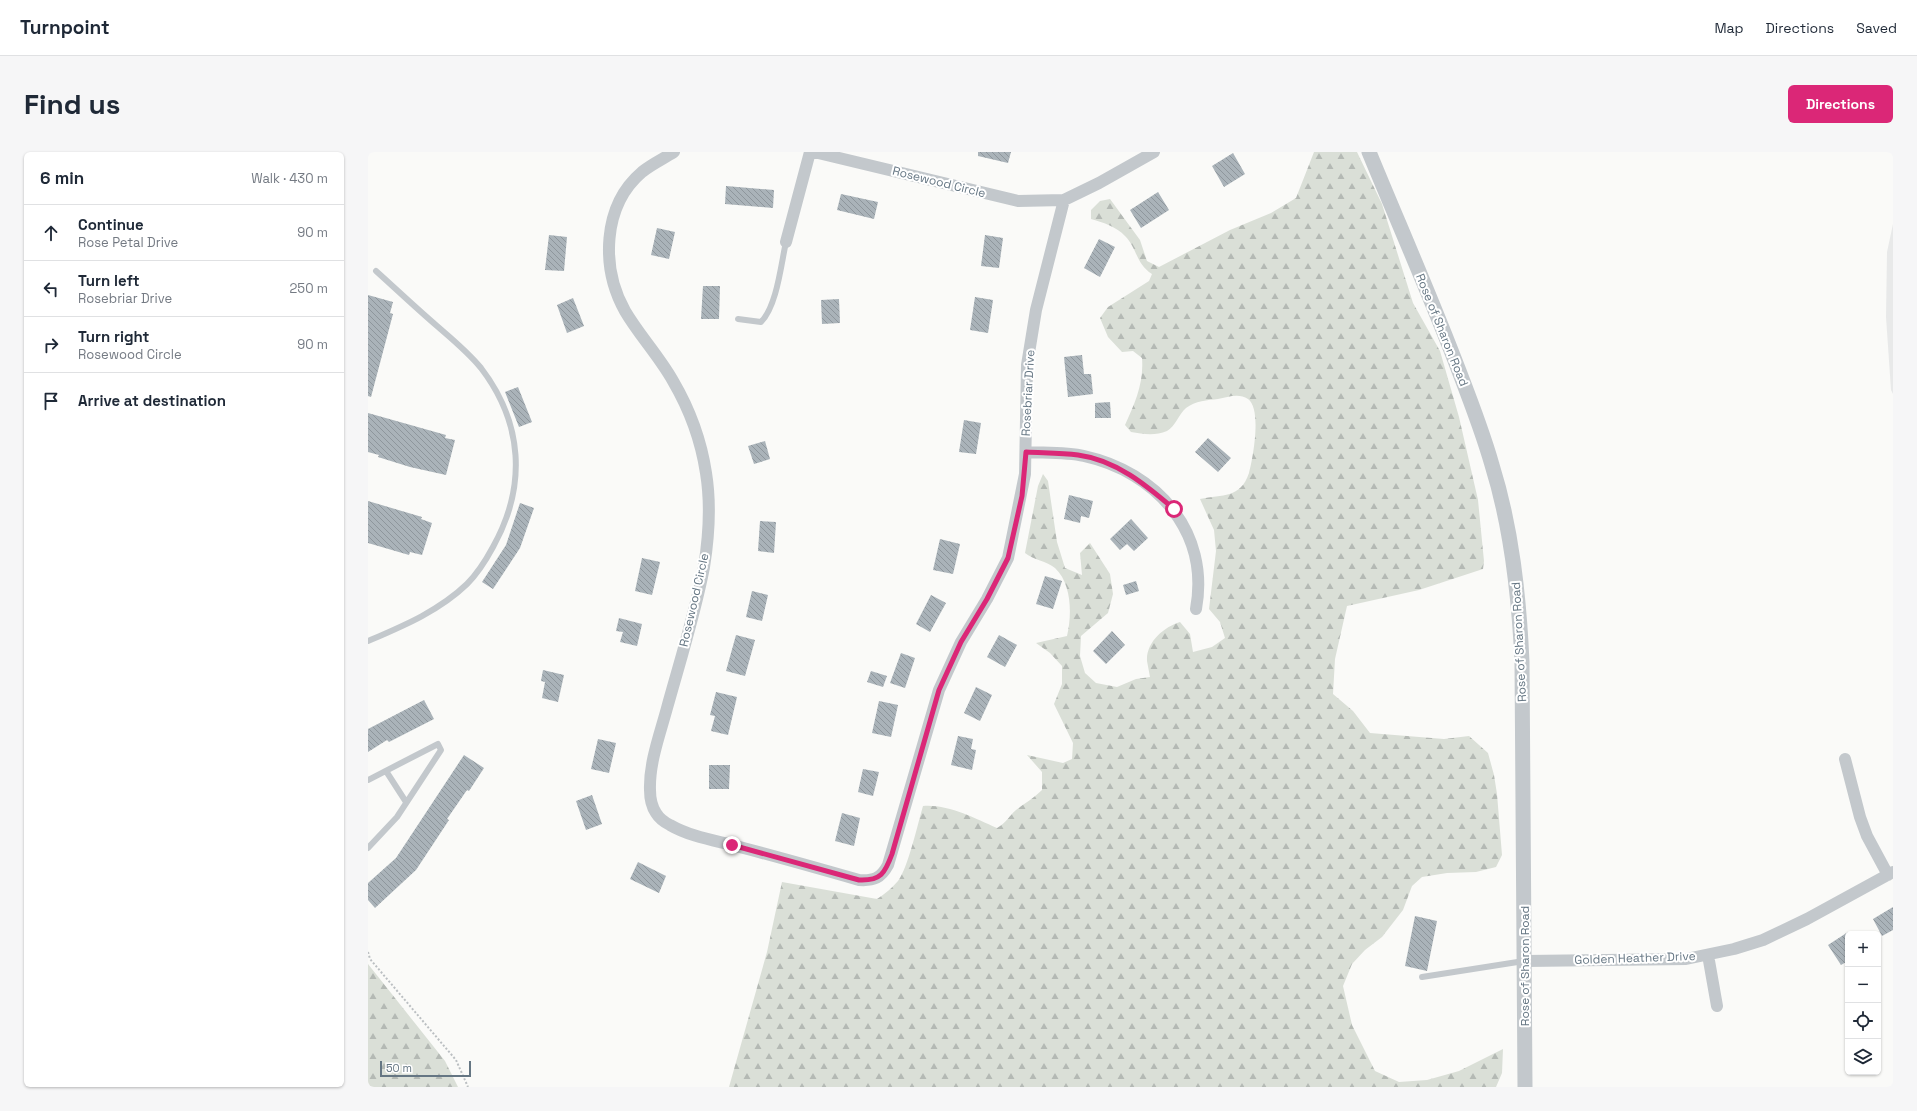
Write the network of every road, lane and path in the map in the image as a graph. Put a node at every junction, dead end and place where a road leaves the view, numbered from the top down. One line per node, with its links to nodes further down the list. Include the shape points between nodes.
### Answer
1 (674, 152): 19 (street, Rosewood Circle, via 641,173 626,192 616,212 608,248 614,282 625,311 673,380 694,421 706,473 709,503 704,566 657,743 650,790 652,803 662,820 690,834 859,880 870,881)
2 (810, 152): 7 (street)
3 (814, 152): 6 (street, Rosewood Circle, via 1018,201)
4 (1154, 152): 6 (street)
5 (1369, 152): 22 (street, Rose of Sharon Road, via 1439,319 1479,424 1493,465 1508,533 1518,599 1522,662)
6 (1064, 200): 10 (street, Rosebriar Drive, via 1036,310 1027,365)
7 (786, 242): 9 (lane, via 768,315 761,322)
8 (376, 271): 12 (lane, via 461,347 494,387 504,404 511,430 517,479 501,533 485,563 467,584 408,624)
9 (738, 319)
10 (1026, 452): 11 (street, via 1077,455 1111,466 1140,480 1174,509 1183,524 1196,559 1199,591); 19 (street, Rosebriar Drive, via 1022,496 1008,558 961,642 944,679 933,708 892,854 882,874)
11 (1196, 609)
12 (368, 641)
13 (1845, 758): 18 (street, via 1867,836)
14 (386, 771): 15 (lane); 16 (lane); 16 (lane, via 438,744 441,750)
15 (368, 780)
16 (406, 802): 17 (lane, via 397,817)
17 (368, 848)
18 (1890, 873): 21 (street, Golden Heather Drive, via 1763,940)
19 (876, 878)
20 (368, 952): 25 (path, via 370,959 456,1060)
21 (1708, 955): 22 (street, Golden Heather Drive, via 1669,959); 24 (street)
22 (1526, 961): 23 (lane); 26 (street, Rose of Sharon Road)
23 (1422, 977)
24 (1717, 1006)
25 (468, 1087)
26 (1526, 1087)

